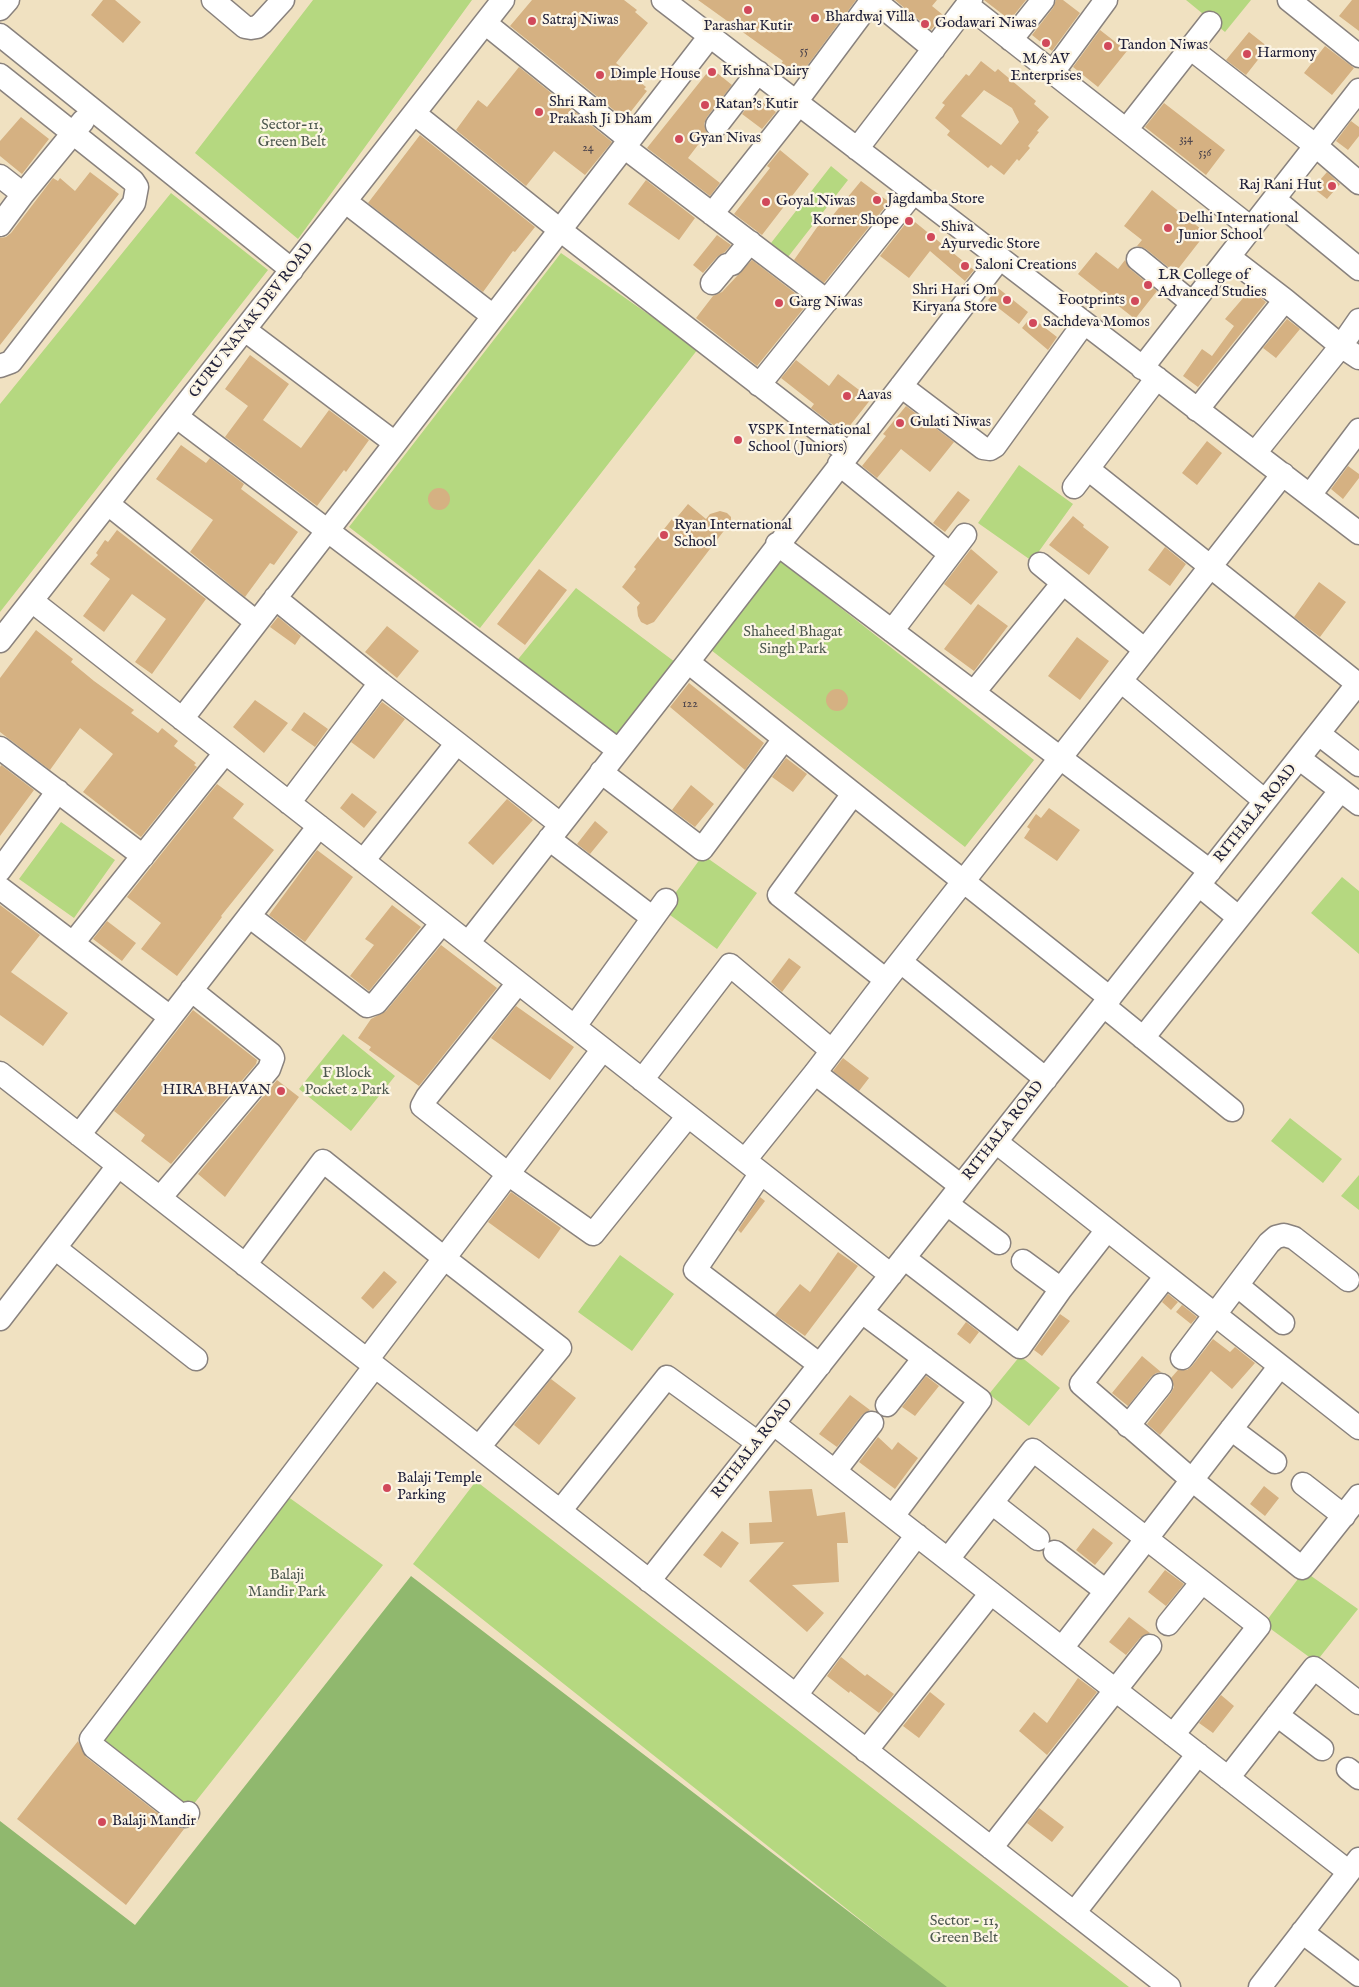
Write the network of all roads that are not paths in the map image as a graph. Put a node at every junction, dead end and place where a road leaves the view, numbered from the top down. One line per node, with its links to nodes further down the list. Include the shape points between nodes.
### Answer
1 (8, 0): 11 (street)
2 (213, 0): 3 (street, via 251,28 262,23)
3 (283, 0)
4 (503, 0): 12 (street, GURU NANAK DEV ROAD)
5 (1043, 0): 16 (street)
6 (1106, 0): 21 (street)
7 (1291, 1): 19 (street)
8 (878, 2): 18 (street); 24 (street)
9 (672, 3): 15 (street)
10 (969, 3): 16 (street); 18 (street)
11 (0, 9)
12 (485, 23): 26 (street, GURU NANAK DEV ROAD); 30 (street)
13 (1210, 23): 17 (street)
14 (0, 35): 25 (street)
15 (710, 36): 20 (street); 30 (street)
16 (1011, 40): 21 (street)
17 (1190, 48): 28 (street); 31 (street)
18 (934, 49): 32 (street)
19 (1359, 56)
20 (758, 72): 24 (street); 27 (street)
21 (1053, 72): 28 (street)
22 (0, 75): 29 (street)
23 (1359, 90): 31 (street)
24 (797, 103): 32 (street); 39 (street)
25 (92, 109): 29 (street); 48 (street)
26 (415, 114): 38 (street, GURU NANAK DEV ROAD); 42 (street)
27 (717, 125)
28 (1126, 130): 41 (street)
29 (73, 132): 36 (street); 59 (street, via 133,181 137,195 11,362)
30 (627, 143): 39 (street); 42 (street)
31 (1316, 146): 34 (street); 37 (street)
32 (858, 149): 35 (street)
33 (0, 176): 36 (street)
34 (1359, 183)
35 (914, 192): 45 (street); 51 (street)
36 (23, 194): 40 (street)
37 (1274, 199): 41 (street); 47 (street)
38 (346, 202): 48 (street, GURU NANAK DEV ROAD); 53 (street)
39 (712, 214): 43 (street)
40 (0, 225)
41 (1251, 228): 44 (street)
42 (560, 230): 53 (street); 61 (street)
43 (750, 242): 49 (street); 51 (street)
44 (1229, 257): 50 (street); 52 (street)
45 (1000, 258): 55 (street); 62 (street)
46 (1138, 259): 52 (street)
47 (1359, 269)
48 (292, 270): 56 (street, GURU NANAK DEV ROAD)
49 (712, 283)
50 (1286, 300): 57 (street); 63 (street)
51 (826, 301): 61 (street)
52 (1192, 303): 60 (street)
53 (493, 316): 66 (street)
54 (1359, 320): 57 (street)
55 (1084, 323): 60 (street); 62 (street, via 990,449 984,448)
56 (245, 330): 64 (street, GURU NANAK DEV ROAD); 66 (street)
57 (1341, 346): 58 (street); 67 (street)
58 (1359, 358)
59 (0, 366)
60 (1150, 373): 63 (street); 69 (street)
61 (760, 385): 68 (street)
62 (901, 386): 68 (street)
63 (1198, 410): 67 (street)
64 (177, 416): 73 (street, GURU NANAK DEV ROAD); 74 (street)
65 (1357, 435): 72 (street)
66 (395, 443): 74 (street)
67 (1255, 453): 70 (street)
68 (844, 459): 77 (street); 78 (street)
69 (1088, 469): 71 (street); 80 (street)
70 (1283, 474): 72 (street); 80 (street)
71 (1074, 487)
72 (1310, 495): 75 (street)
73 (108, 504): 83 (street, GURU NANAK DEV ROAD); 84 (street)
74 (328, 530): 82 (street); 98 (street)
75 (1359, 533)
76 (965, 535): 78 (street)
77 (777, 544): 85 (street); 88 (street)
78 (950, 554): 85 (street)
79 (1040, 564): 81 (street)
80 (1210, 567): 87 (street); 91 (street)
81 (1063, 583): 87 (street); 92 (street)
82 (275, 598): 84 (street); 90 (street)
83 (32, 601): 86 (street, GURU NANAK DEV ROAD); 93 (street)
84 (256, 621): 93 (street)
85 (892, 631): 92 (street)
86 (0, 641)
87 (1145, 650): 89 (street)
88 (688, 662): 95 (street); 98 (street)
89 (1121, 681): 100 (street); 107 (street)
90 (380, 683): 96 (street); 108 (street)
91 (1358, 684): 94 (street, RITHALA ROAD)
92 (974, 692): 100 (street)
93 (182, 719): 99 (street)
94 (1319, 734): 101 (street, RITHALA ROAD); 102 (street)
95 (784, 739): 103 (street, via 702,849); 106 (street)
96 (457, 743): 111 (street); 113 (street)
97 (0, 748): 105 (street)
98 (618, 750): 103 (street)
99 (225, 753): 108 (street); 112 (street)
100 (1061, 758): 115 (street); 116 (street)
101 (1300, 758): 104 (street); 107 (street, RITHALA ROAD)
102 (1359, 765)
103 (601, 772): 111 (street)
104 (1340, 790): 109 (street); 121 (street)
105 (58, 792): 112 (street); 114 (street)
106 (853, 794): 116 (street); 126 (street, via 779,895)
107 (1265, 801): 115 (street, RITHALA ROAD)
108 (289, 803): 110 (street)
109 (1359, 804)
110 (319, 826): 113 (street); 119 (street)
111 (555, 832): 120 (street); 124 (street)
112 (143, 856): 123 (street)
113 (363, 861): 122 (street)
114 (0, 870)
115 (1205, 878): 121 (street); 129 (street, RITHALA ROAD)
116 (963, 881): 125 (street); 129 (street)
117 (0, 888): 123 (street)
118 (666, 900): 120 (street)
119 (249, 916): 122 (street, via 367,1006 376,1003); 128 (street)
120 (653, 918): 131 (street)
121 (1238, 918): 132 (street)
122 (442, 923): 124 (street)
123 (73, 943): 130 (street)
124 (468, 943): 127 (street)
125 (902, 962): 126 (street); 137 (street)
126 (886, 980): 134 (street)
127 (518, 983): 131 (street); 145 (street, via 422,1106)
128 (191, 990): 130 (street); 147 (street, via 273,1058 269,1069)
129 (1107, 1002): 132 (street); 137 (street, RITHALA ROAD)
130 (170, 1017): 141 (street)
131 (575, 1026): 133 (street)
132 (1143, 1038): 139 (street)
133 (602, 1049): 138 (street); 145 (street)
134 (831, 1050): 135 (street); 138 (street, via 730,965)
135 (815, 1073): 144 (street); 146 (street)
136 (0, 1074): 141 (street)
137 (1046, 1079): 142 (street, RITHALA ROAD)
138 (642, 1080): 140 (street)
139 (1232, 1110)
140 (688, 1116): 144 (street); 145 (street, via 593,1234)
141 (79, 1135): 143 (street)
142 (996, 1142): 146 (street, RITHALA ROAD); 149 (street)
143 (118, 1166): 147 (street); 151 (street)
144 (753, 1167): 155 (street); 168 (street, via 695,1270)
145 (508, 1174): 152 (street)
146 (961, 1186): 148 (street, RITHALA ROAD)
147 (160, 1198): 154 (street)
148 (947, 1204): 150 (street); 155 (street, RITHALA ROAD)
149 (1107, 1230): 156 (street); 159 (street)
150 (999, 1242)
151 (55, 1248): 162 (street); 166 (street)
152 (444, 1258): 154 (street, via 323,1161); 167 (street); 178 (street, via 560,1348)
153 (1023, 1261): 159 (street)
154 (245, 1265): 167 (street)
155 (898, 1266): 159 (street, via 1020,1347); 160 (street, RITHALA ROAD)
156 (1166, 1276): 161 (street); 174 (street, via 1081,1384)
157 (1348, 1280): 158 (street, via 1294,1238 1284,1235 1269,1243)
158 (1238, 1286): 161 (street); 163 (street)
159 (1061, 1289)
160 (862, 1312): 164 (street); 168 (street, RITHALA ROAD)
161 (1216, 1315): 165 (street); 169 (street)
162 (0, 1319)
163 (1283, 1323)
164 (924, 1358): 171 (street); 186 (street, via 980,1400)
165 (1182, 1358)
166 (196, 1359)
167 (371, 1363): 178 (street); 209 (street, via 91,1739 94,1746 181,1815)
168 (820, 1365): 173 (street, RITHALA ROAD)
169 (1280, 1366): 175 (street); 176 (street)
170 (1161, 1385): 174 (street)
171 (887, 1404)
172 (872, 1423): 180 (street)
173 (774, 1424): 177 (street, RITHALA ROAD); 180 (street)
174 (1128, 1426): 181 (street)
175 (1359, 1428)
176 (1231, 1429): 179 (street); 181 (street)
177 (758, 1443): 185 (street, via 667,1376); 193 (street, RITHALA ROAD)
178 (479, 1447): 185 (street)
179 (1275, 1462)
180 (835, 1471): 186 (street)
181 (1192, 1480): 187 (street, via 1302,1568); 190 (street)
182 (1303, 1484): 187 (street)
183 (1359, 1496): 187 (street)
184 (992, 1504): 189 (street); 190 (street, via 1033,1450); 192 (street)
185 (560, 1511): 193 (street)
186 (892, 1516): 188 (street)
187 (1344, 1516)
188 (917, 1535): 192 (street); 201 (street)
189 (1038, 1539)
190 (1147, 1539): 194 (street); 195 (street)
191 (1056, 1552): 195 (street)
192 (948, 1559): 196 (street)
193 (650, 1581): 201 (street)
194 (1202, 1582): 197 (street); 204 (street, via 1259,1626)
195 (1106, 1591): 199 (street)
196 (990, 1593): 199 (street); 206 (street)
197 (1168, 1624)
198 (1150, 1646): 200 (street)
199 (1062, 1648): 200 (street)
200 (1116, 1690): 204 (street); 210 (street)
201 (796, 1695): 206 (street)
202 (1359, 1703): 203 (street, via 1314,1668)
203 (1277, 1715): 205 (street); 208 (street)
204 (1173, 1735): 207 (street)
205 (1322, 1749)
206 (866, 1751): 210 (street)
207 (1198, 1754): 208 (street); 212 (street)
208 (1228, 1778): 211 (street)
209 (188, 1813)
210 (991, 1848): 212 (street)
211 (1354, 1865): 213 (street)
212 (1074, 1913): 215 (street)
213 (1302, 1932): 214 (street); 216 (street)
214 (1359, 1976)
215 (1170, 1987)
216 (1260, 1987)

